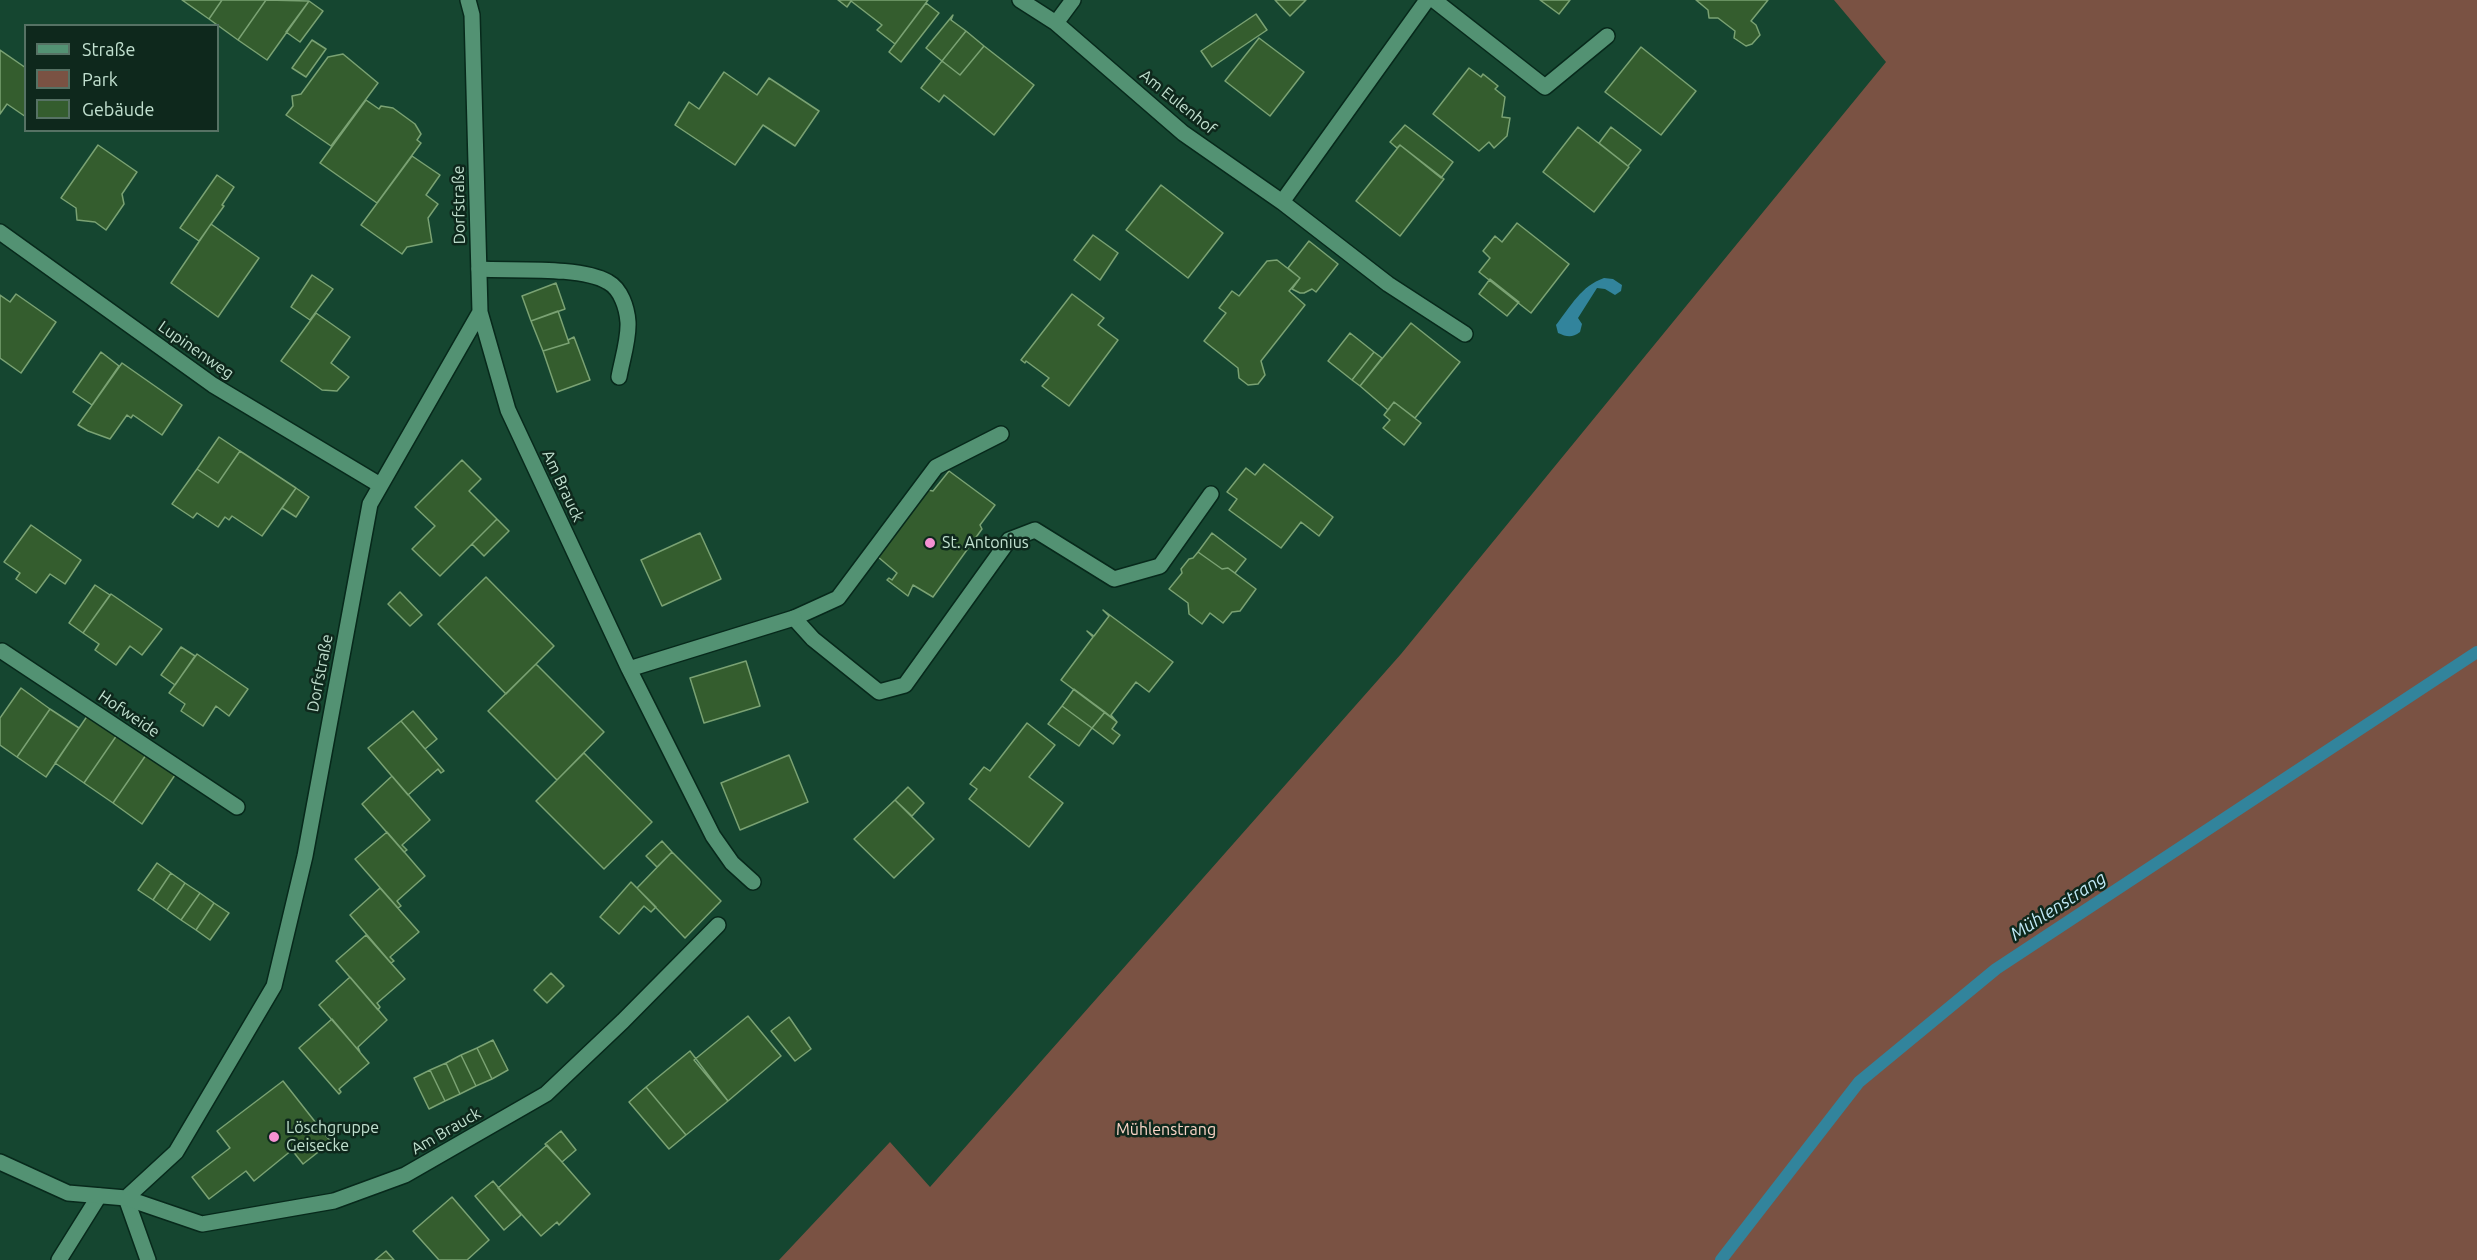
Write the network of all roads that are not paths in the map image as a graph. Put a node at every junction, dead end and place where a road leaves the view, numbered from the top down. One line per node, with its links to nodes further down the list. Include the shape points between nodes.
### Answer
1 (468, 0): 10 (street, Dorfstraße, via 472,15)
2 (1020, 0): 6 (street, Am Eulenhof)
3 (1073, 0): 6 (street)
4 (1427, 0): 8 (street)
5 (1434, 0): 7 (street, via 1545,87)
6 (1056, 23): 8 (street, Am Eulenhof, via 1183,133)
7 (1607, 36)
8 (1282, 202): 12 (street, Am Eulenhof, via 1388,284)
9 (0, 232): 15 (street, Lupinenweg, via 213,385)
10 (479, 270): 11 (street, Dorfstraße); 13 (street, via 591,274 610,283 627,309)
11 (480, 312): 15 (street, Dorfstraße); 19 (street, Am Brauck, via 508,410)
12 (1465, 334)
13 (619, 377)
14 (1001, 434): 17 (street, via 936,467 838,598)
15 (380, 485): 25 (street, Dorfstraße, via 370,504 305,856 274,986 176,1152)
16 (1211, 494): 17 (street, via 1160,566 1114,579 1035,530 1009,540 905,684 879,692 813,639)
17 (794, 618): 19 (street)
18 (0, 652): 20 (street, Hofweide)
19 (629, 669): 21 (street, Am Brauck, via 713,836 732,863)
20 (237, 807)
21 (753, 882)
22 (718, 925): 25 (street, Am Brauck, via 546,1094 405,1175 334,1201 202,1224)
23 (0, 1162): 24 (street, via 68,1193)
24 (99, 1196): 25 (street); 26 (street)
25 (126, 1198): 27 (street)
26 (59, 1260)
27 (148, 1260)

